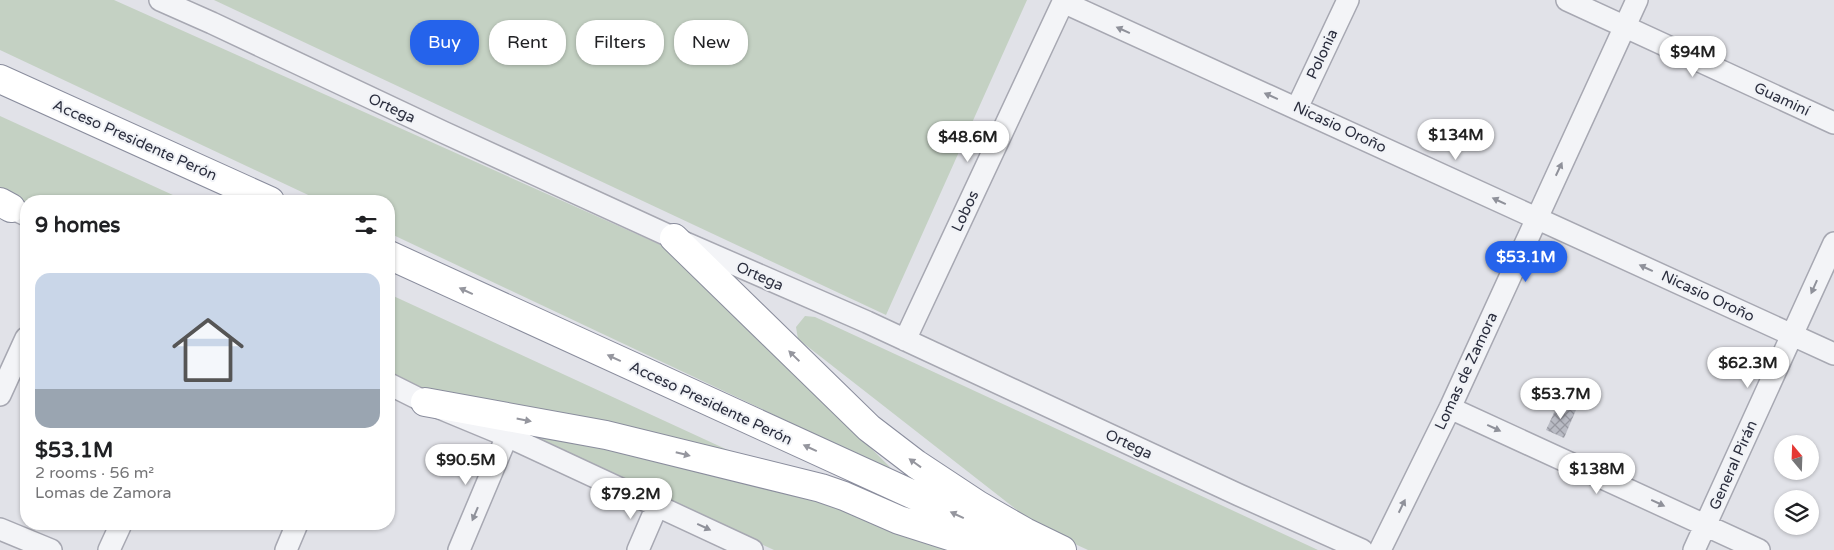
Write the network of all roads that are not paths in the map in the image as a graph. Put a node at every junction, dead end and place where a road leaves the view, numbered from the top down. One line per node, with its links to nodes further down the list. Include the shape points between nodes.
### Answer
1 (160, 0): 14 (street, Ortega)
2 (1348, 0): 9 (street, Polonia)
3 (1567, 0): 6 (street, Guaminí)
4 (1637, 0): 6 (street, Lomas de Zamora)
5 (1063, 1): 9 (street, Nicasio Oroño, one-way to 5); 19 (street, Lobos)
6 (1625, 26): 10 (street, Guaminí); 13 (street, Lomas de Zamora, one-way to 6)
7 (0, 79): 12 (highway, Acceso Presidente Perón)
8 (0, 98): 11 (highway, Acceso Presidente Perón)
9 (1297, 108): 13 (street, Nicasio Oroño, one-way to 9)
10 (1834, 123)
11 (214, 195)
12 (257, 195)
13 (1536, 218): 18 (street, Nicasio Oroño, one-way to 13); 25 (street, Lomas de Zamora)
14 (674, 238): 19 (street, Ortega); 40 (highway, one-way to 14, via 978,506 869,428)
15 (1834, 243): 18 (street, General Pirán, one-way to 18)
16 (395, 258): 39 (highway, Acceso Presidente Perón, one-way to 16)
17 (395, 278): 32 (highway, Acceso Presidente Perón)
18 (1792, 335): 21 (street, Nicasio Oroño); 28 (street, General Pirán)
19 (905, 340): 41 (street, Ortega)
20 (20, 351): 23 (street)
21 (1834, 354)
22 (395, 387): 24 (street)
23 (0, 395)
24 (425, 402): 26 (street); 32 (highway, one-way to 32, via 606,436 821,488 899,520)
25 (1450, 408): 28 (street, one-way to 28); 42 (street, Lomas de Zamora, one-way to 25)
26 (507, 436): 27 (street); 36 (street, one-way to 36)
27 (657, 506): 37 (street); 38 (street, one-way to 38)
28 (1705, 525): 43 (street, General Pirán); 44 (street)
29 (0, 529): 33 (street)
30 (118, 530): 34 (street)
31 (294, 530): 35 (street)
32 (981, 547)
33 (51, 550)
34 (109, 550)
35 (286, 550)
36 (459, 550)
37 (638, 550)
38 (752, 550)
39 (1034, 550)
40 (1062, 550)
41 (1362, 550)
42 (1380, 550)
43 (1694, 550)
44 (1759, 550)

